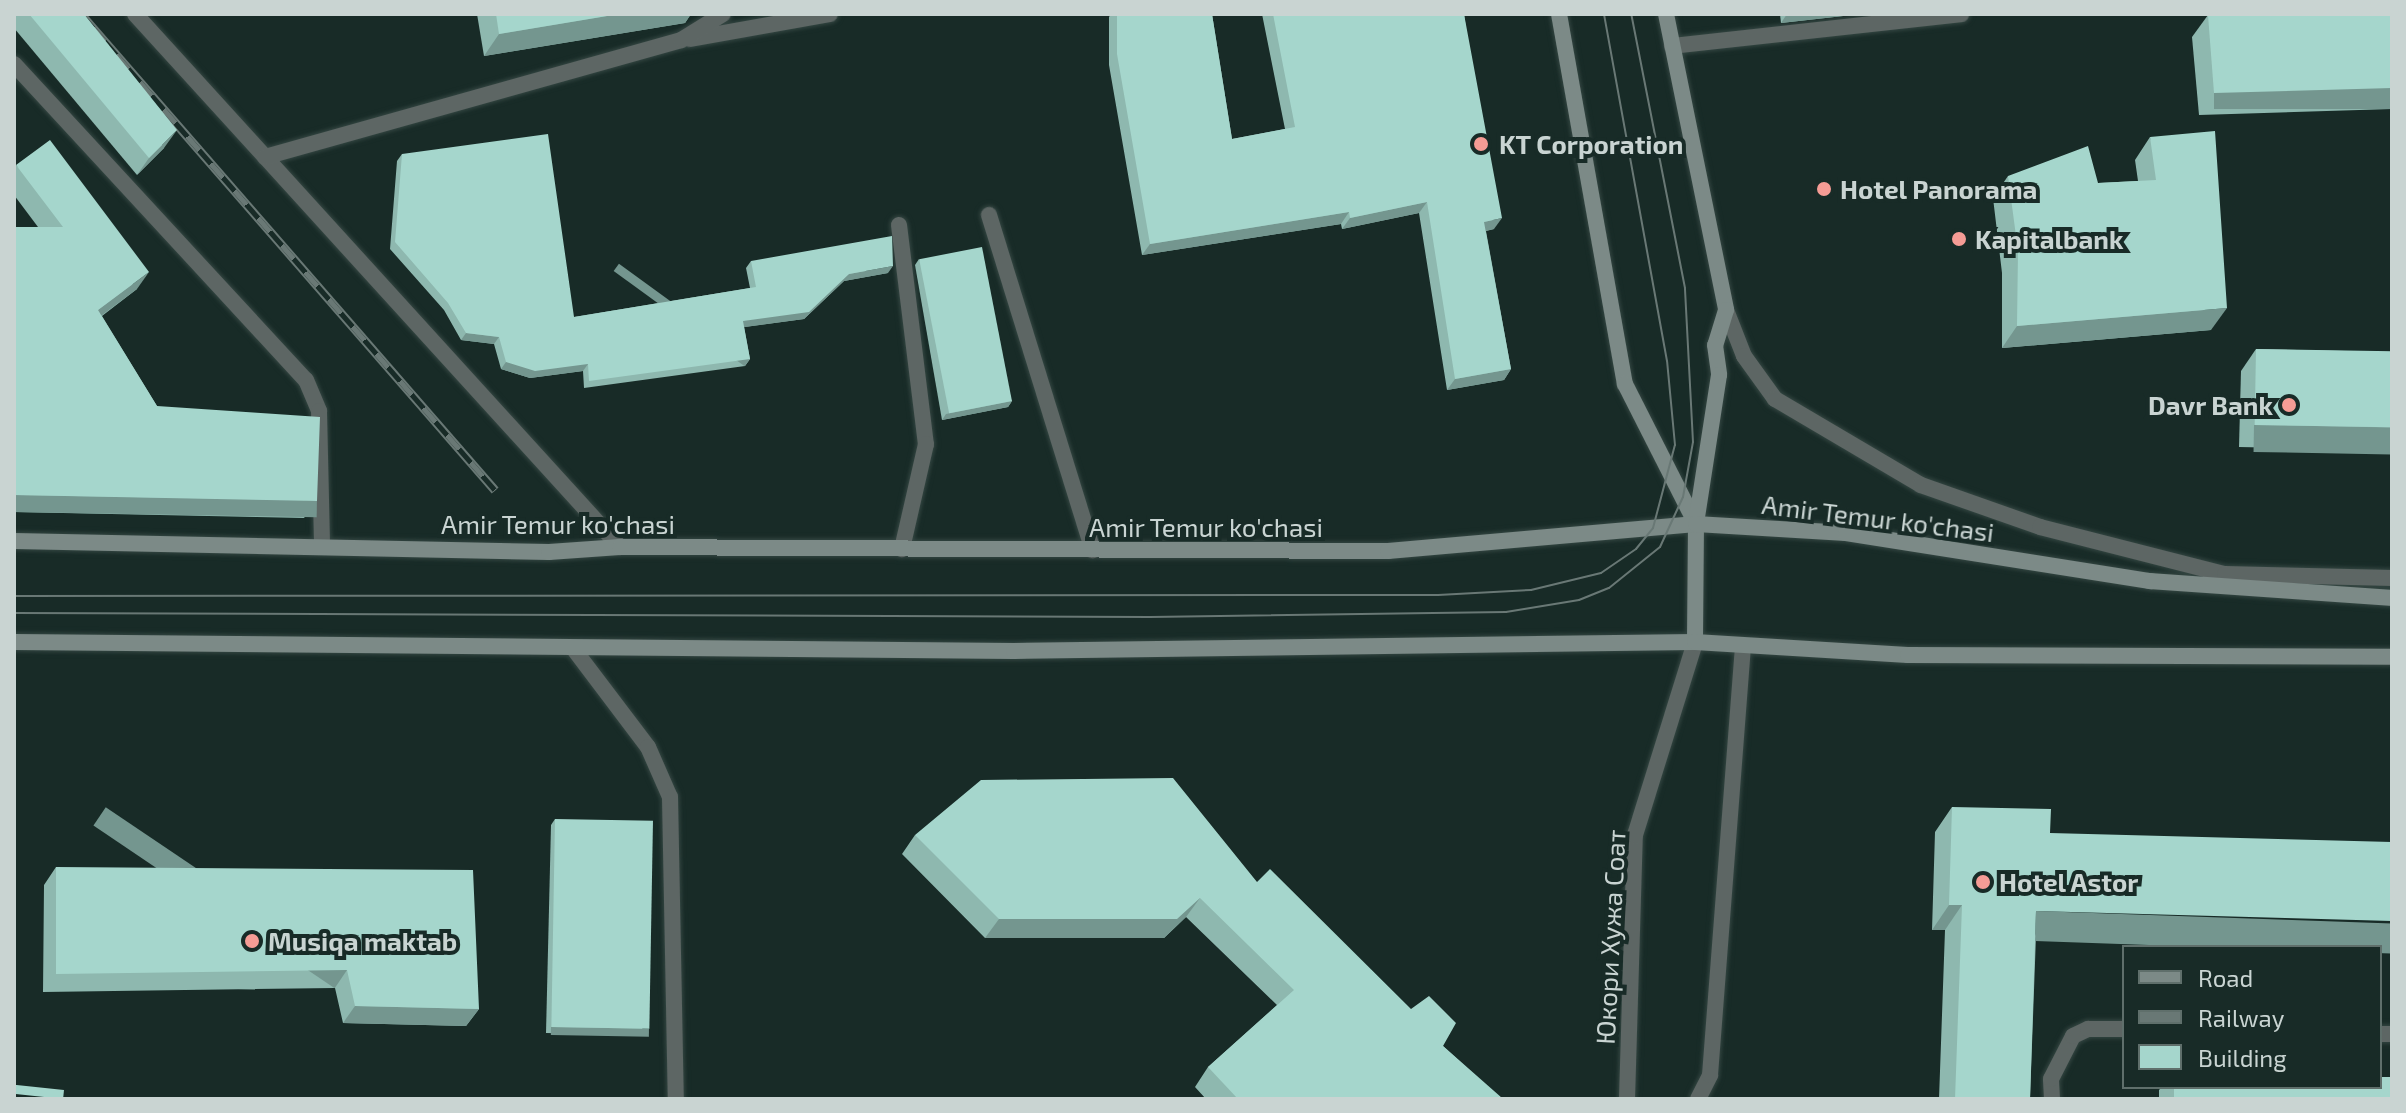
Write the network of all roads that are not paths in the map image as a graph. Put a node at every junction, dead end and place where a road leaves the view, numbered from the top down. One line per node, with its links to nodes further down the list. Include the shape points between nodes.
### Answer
1 (135, 14): 10 (street)
2 (723, 14): 7 (street)
3 (827, 14): 7 (street)
4 (1559, 14): 14 (main road, via 1625,384)
5 (1666, 14): 8 (main road)
6 (1961, 14): 8 (street)
7 (681, 40): 10 (street)
8 (1672, 46): 13 (main road)
9 (14, 64): 16 (street, via 306,380 319,411)
10 (265, 157): 17 (street)
11 (989, 215): 19 (street)
12 (899, 225): 18 (street, via 926,444)
13 (1726, 310): 14 (main road, via 1715,345 1719,375); 20 (street, via 1744,356 1775,399 1921,485 2040,527 2225,574)
14 (1696, 524): 19 (main road, Amir Temur ko'chasi, via 1388,551); 21 (main road, Amir Temur ko'chasi, via 1846,533 2150,581); 23 (main road)
15 (14, 541): 16 (main road, Amir Temur ko'chasi)
16 (322, 545): 17 (main road, Amir Temur ko'chasi, via 549,552)
17 (620, 547): 18 (main road, Amir Temur ko'chasi)
18 (902, 549): 19 (main road, Amir Temur ko'chasi)
19 (1093, 550)
20 (2392, 578)
21 (2392, 598)
22 (14, 642): 24 (main road)
23 (1695, 642): 24 (main road, via 1014,651); 25 (main road); 29 (street, Юкори Хужа Соат, via 1635,835)
24 (573, 648): 28 (street, via 648,747 670,797)
25 (1743, 648): 26 (main road, via 1908,655); 30 (street, via 1710,1075)
26 (2392, 657)
27 (2122, 1029): 31 (street, via 2088,1029 2073,1036 2051,1079)
28 (676, 1099)
29 (1627, 1099)
30 (1698, 1099)
31 (2052, 1099)

